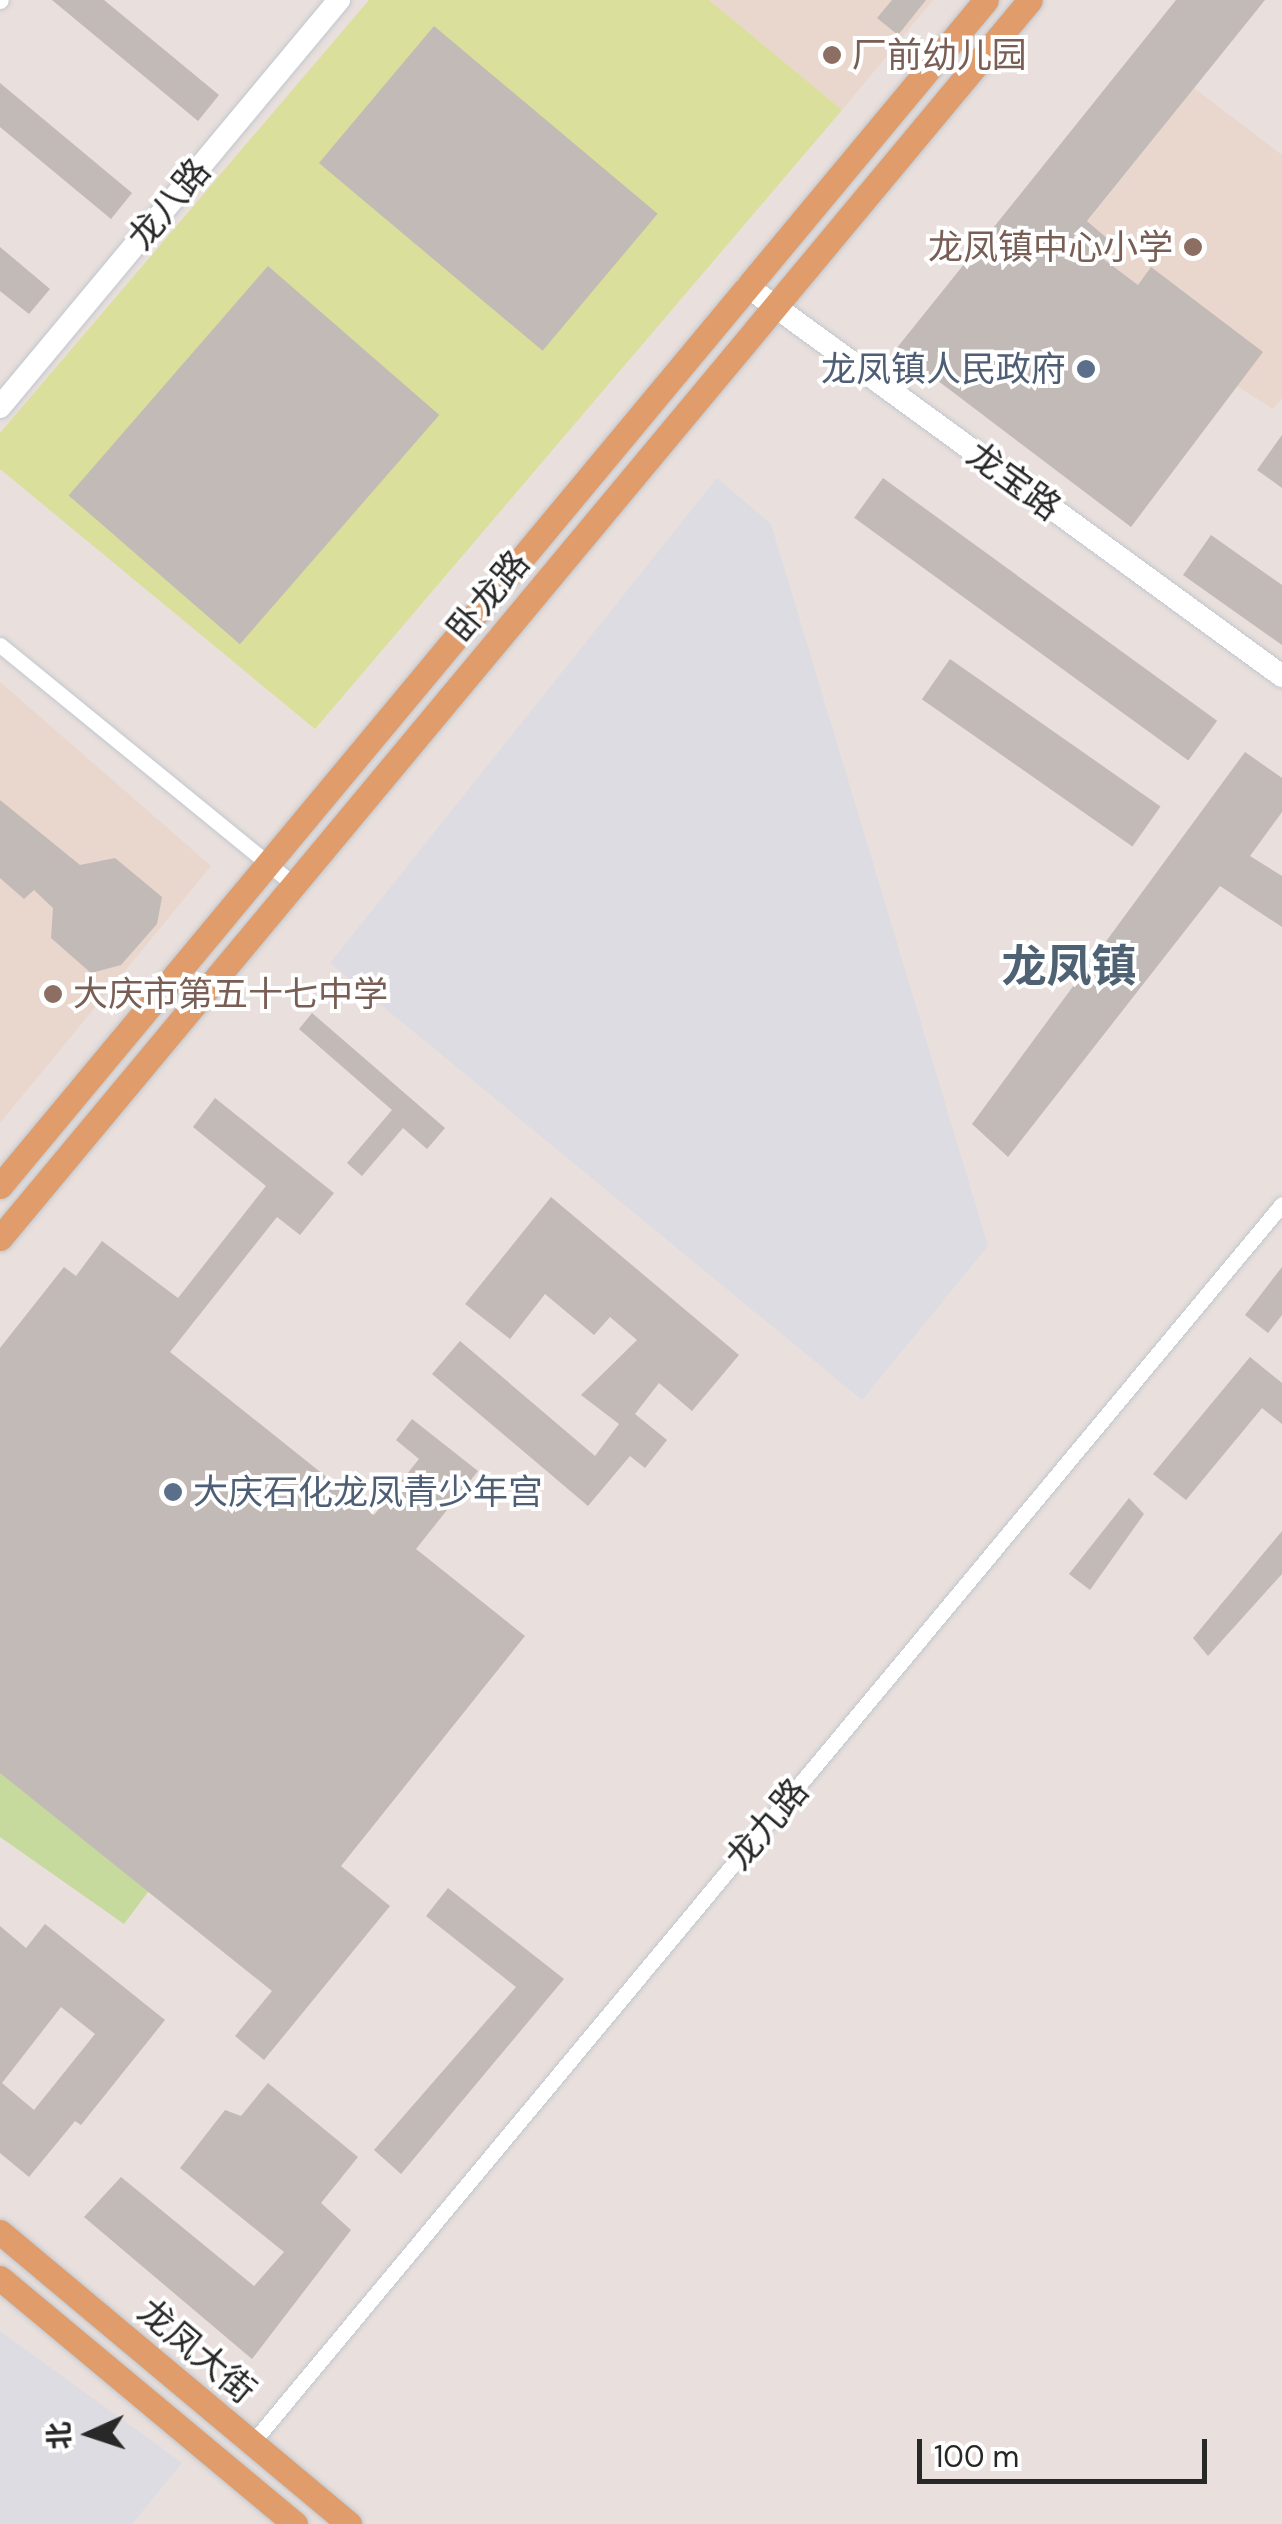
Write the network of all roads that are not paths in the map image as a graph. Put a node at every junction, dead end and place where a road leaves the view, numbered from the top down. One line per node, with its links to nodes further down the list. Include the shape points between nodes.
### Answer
1 (339, 0): 6 (street, 龙八路)
2 (986, 0): 4 (main road, 卧龙路)
3 (1030, 0): 5 (main road, 卧龙路)
4 (747, 286): 5 (street, 龙宝路); 9 (main road, 卧龙路)
5 (774, 306): 8 (street, 龙宝路); 10 (main road, 卧龙路)
6 (0, 407)
7 (0, 644): 9 (street)
8 (1282, 676)
9 (269, 865): 10 (street); 11 (main road, 卧龙路)
10 (294, 885): 13 (main road, 卧龙路)
11 (0, 1186)
12 (1282, 1204): 16 (street, 龙九路)
13 (0, 1238)
14 (0, 2232): 16 (main road, 龙凤大街)
15 (0, 2278): 17 (main road, 龙凤大街)
16 (252, 2443): 18 (main road, 龙凤大街)
17 (295, 2524)
18 (349, 2524)

